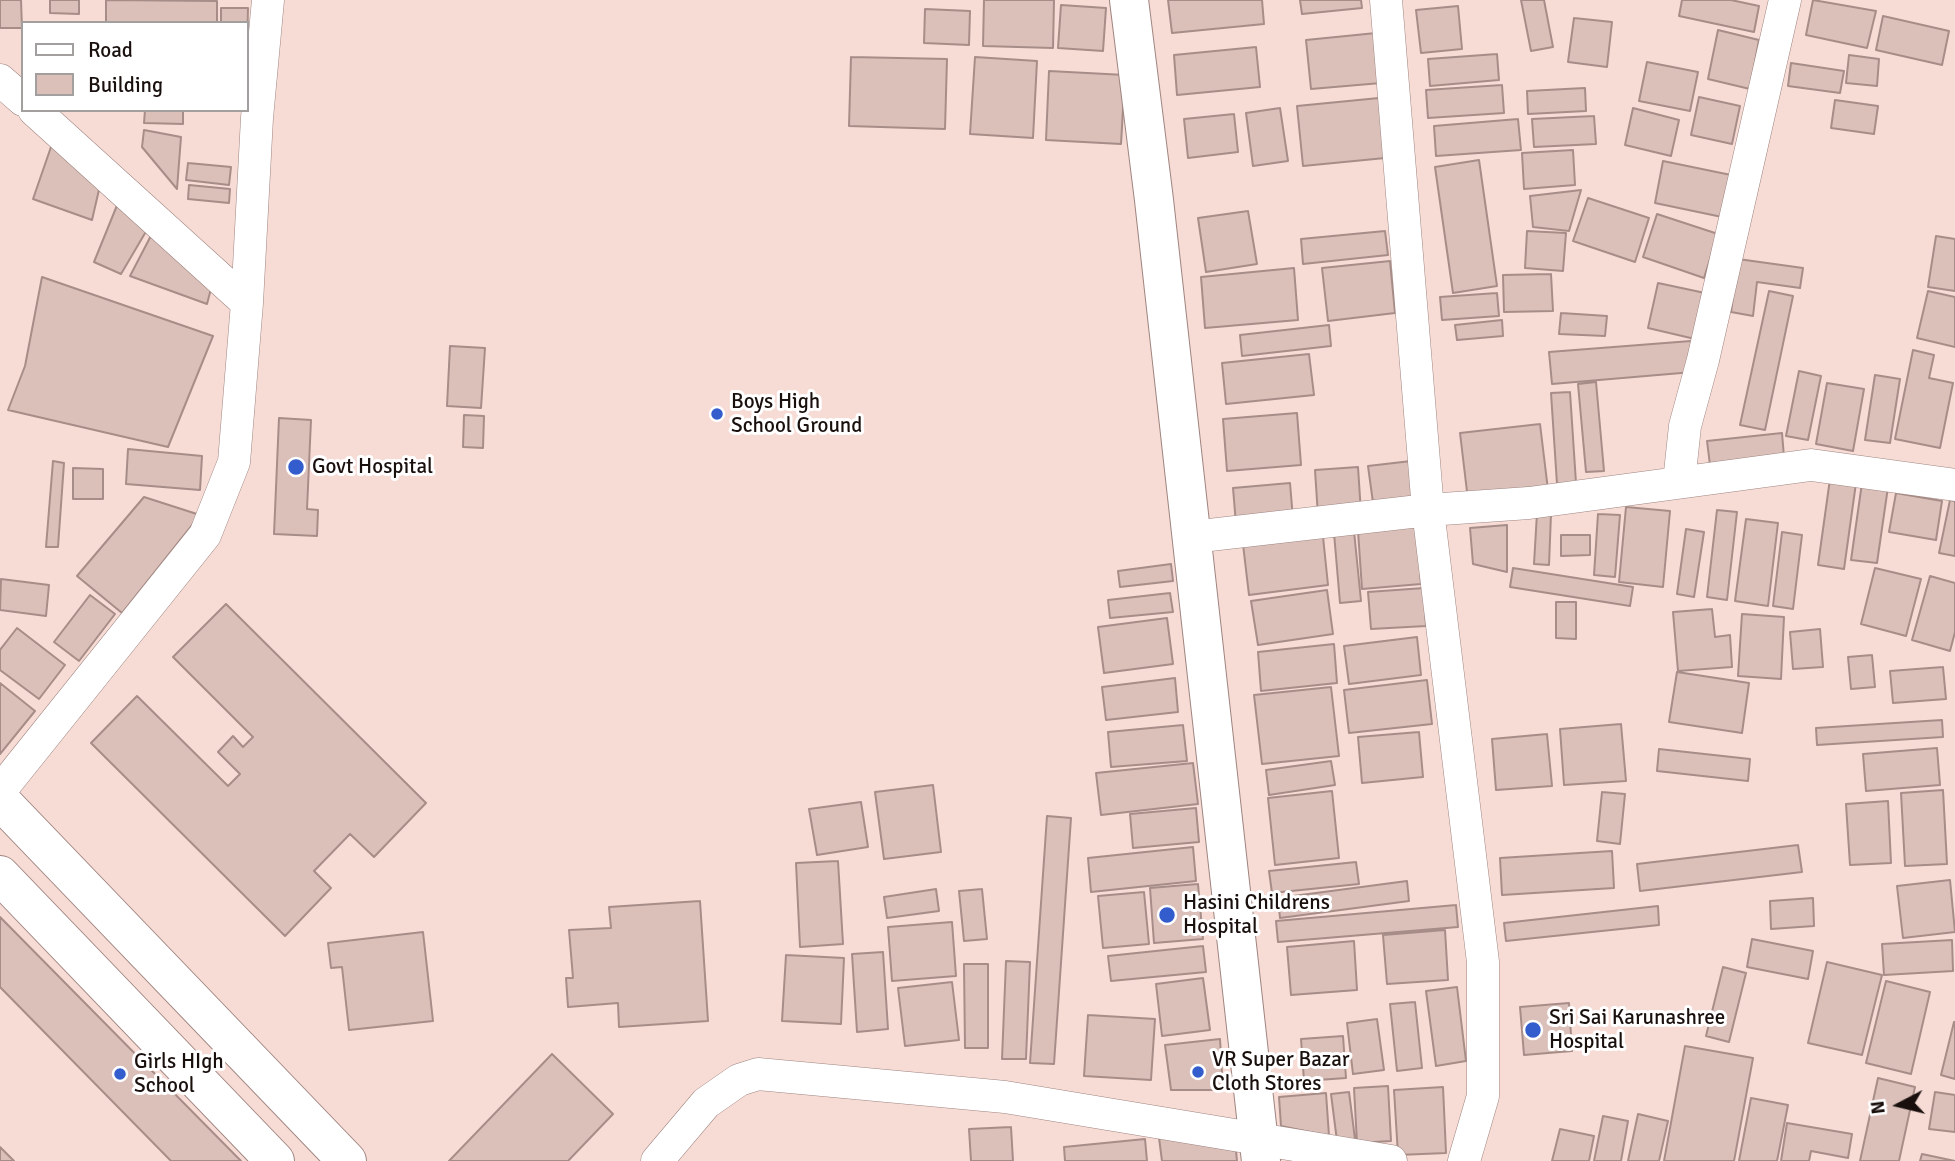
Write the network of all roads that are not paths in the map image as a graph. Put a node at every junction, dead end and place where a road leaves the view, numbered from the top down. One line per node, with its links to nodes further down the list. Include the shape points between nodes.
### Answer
1 (268, 0): 8 (street)
2 (1129, 0): 12 (street)
3 (1386, 0): 11 (street)
4 (1785, 0): 9 (street, via 1685,426)
5 (0, 80): 6 (street)
6 (21, 98)
7 (36, 112): 8 (street)
8 (247, 303): 13 (street, via 234,462 205,535)
9 (1679, 482): 10 (street, via 1811,465); 11 (street, via 1529,503)
10 (1955, 485)
11 (1428, 510): 12 (street); 23 (street, via 1483,962 1483,1096)
12 (1192, 537): 18 (street)
13 (0, 791)
14 (0, 800): 16 (street)
15 (0, 875): 17 (street)
16 (100, 904): 17 (street); 20 (street)
17 (62, 939): 19 (street)
18 (1259, 1151): 21 (street, via 1005,1097 758,1074 739,1080 706,1103); 22 (street)
19 (275, 1161)
20 (347, 1161)
21 (657, 1161)
22 (1391, 1161)
23 (1464, 1161)

